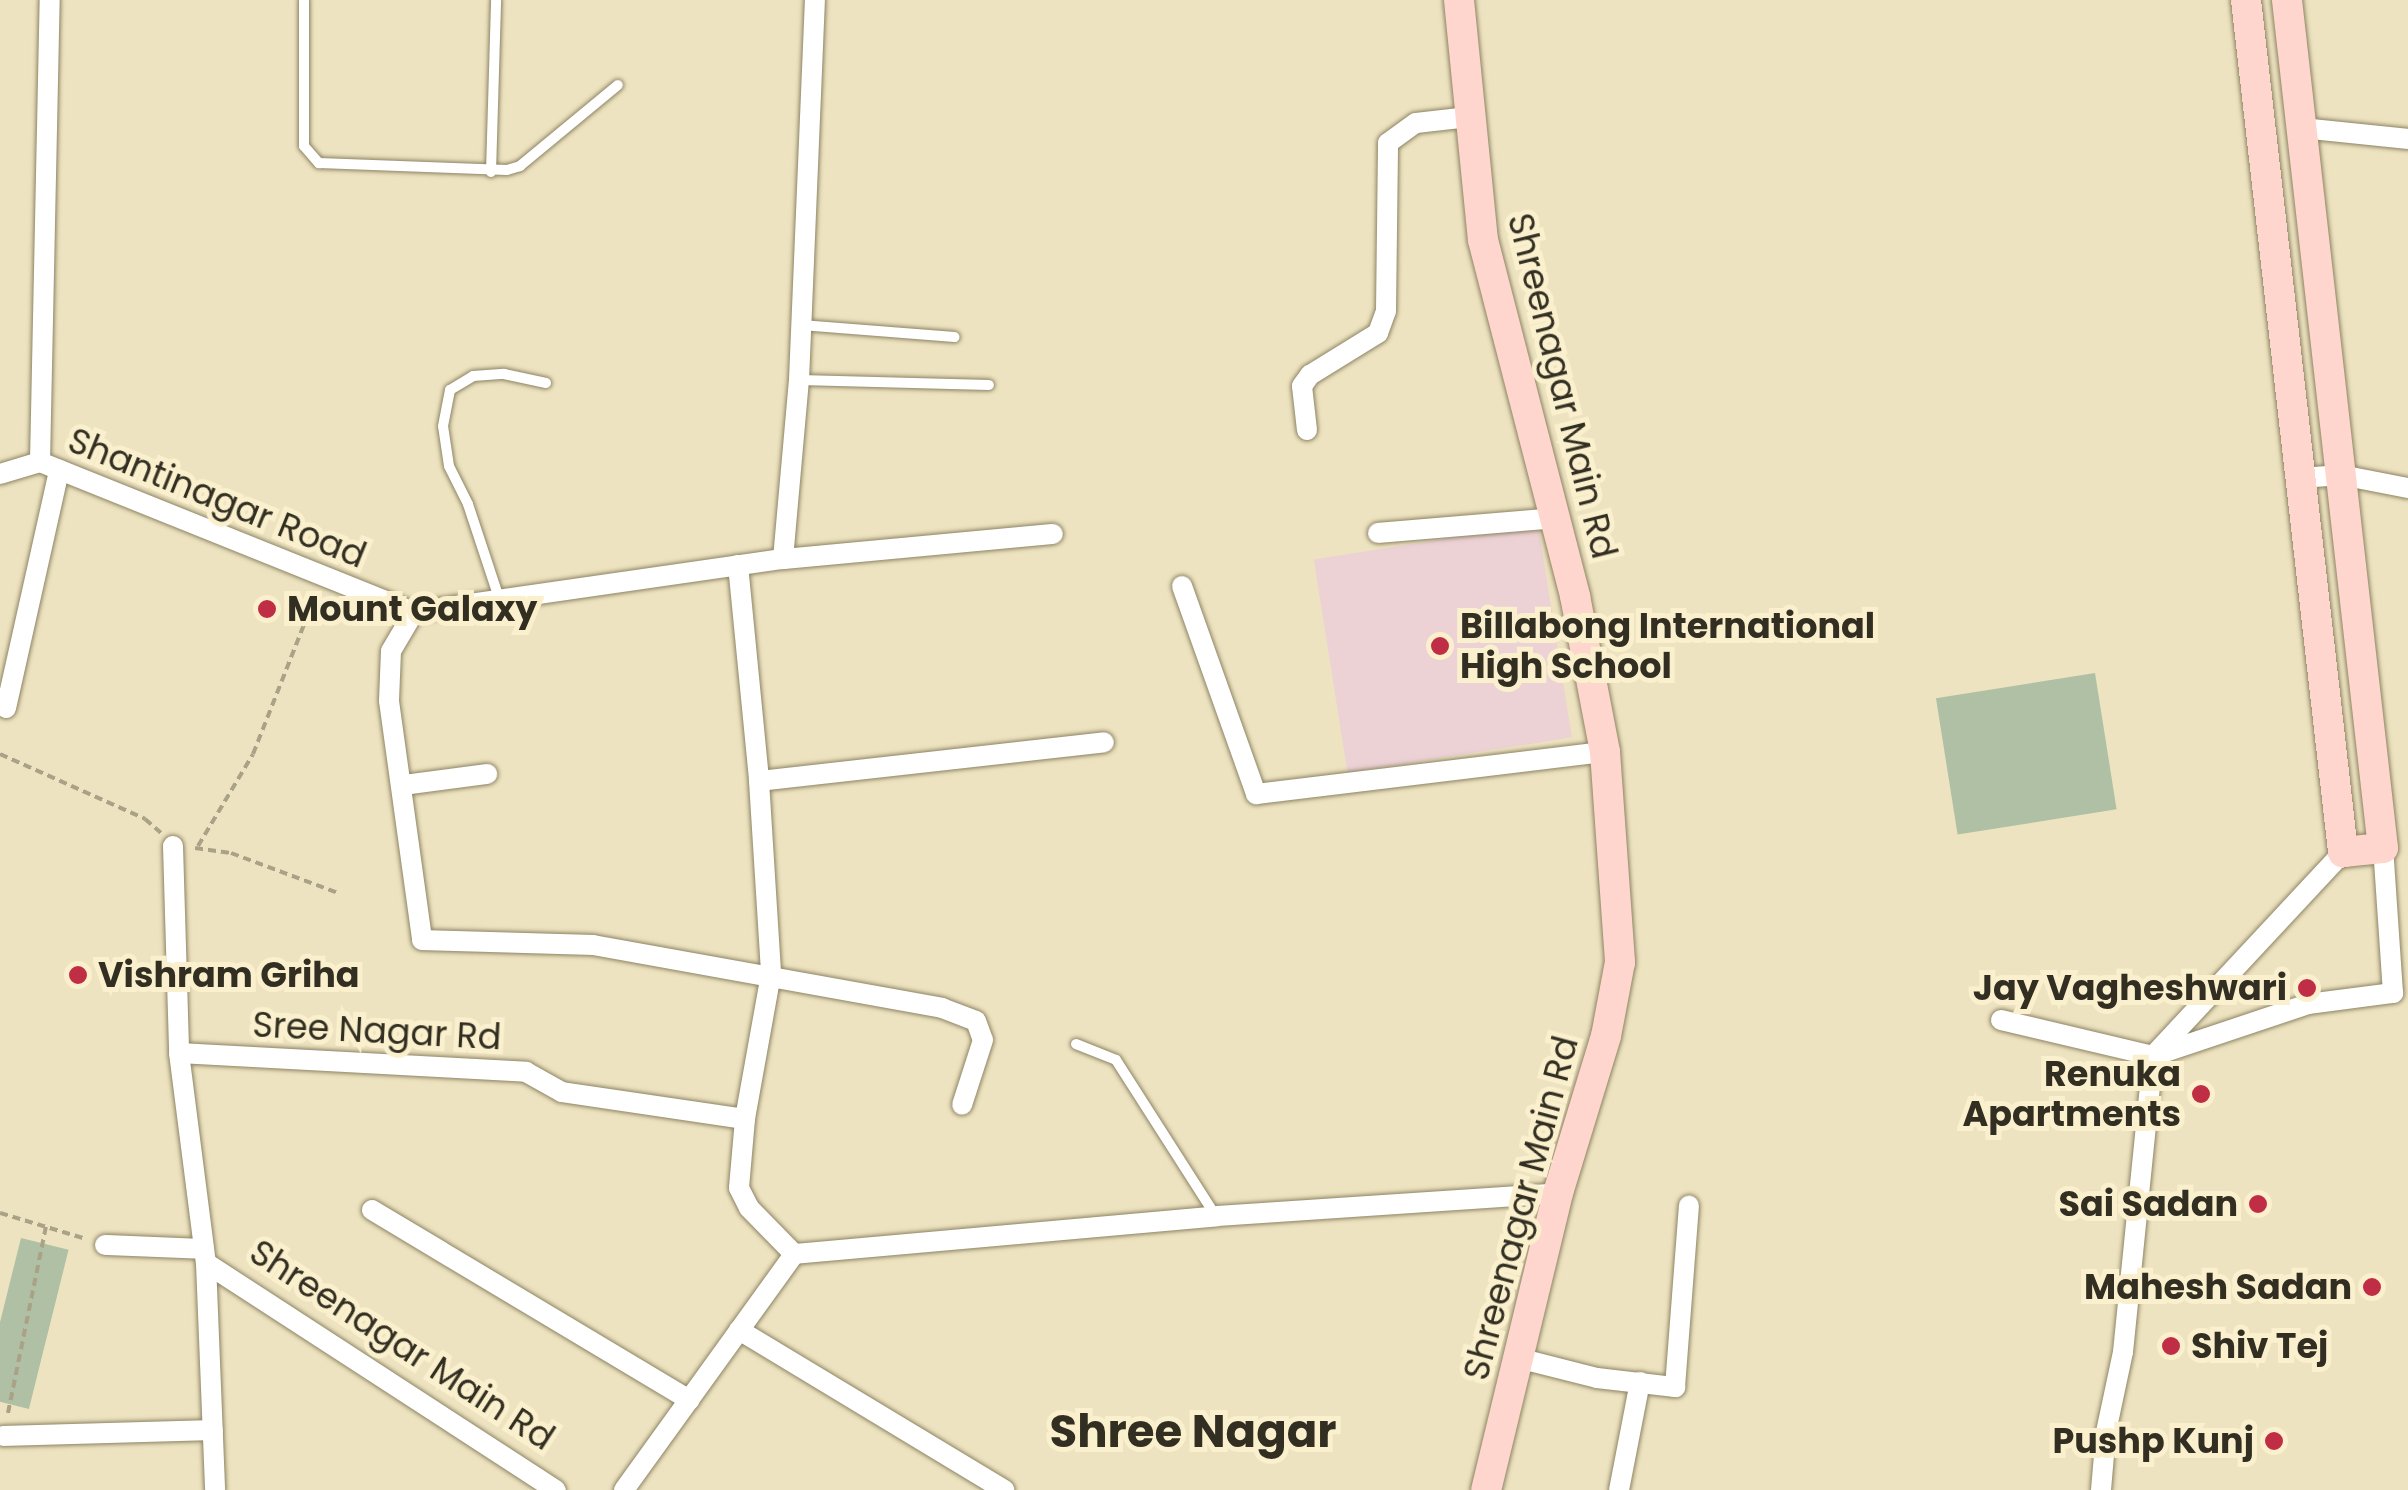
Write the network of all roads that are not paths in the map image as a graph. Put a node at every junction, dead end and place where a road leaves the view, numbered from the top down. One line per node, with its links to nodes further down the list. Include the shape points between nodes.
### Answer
1 (50, 0): 19 (street)
2 (304, 0): 12 (lane, via 308,156 318,162)
3 (496, 0): 12 (lane)
4 (816, 0): 13 (street)
5 (1459, 0): 9 (main road, Shreenagar Main Rd)
6 (2246, 0): 22 (main road)
7 (2287, 0): 10 (main road)
8 (618, 85): 12 (lane, via 520,166)
9 (1469, 117): 18 (street, via 1416,123 1388,143 1386,311 1378,334 1302,386); 24 (main road, Shreenagar Main Rd, via 1482,240)
10 (2302, 128): 11 (street); 21 (main road)
11 (2408, 139)
12 (491, 172)
13 (800, 324): 14 (lane); 15 (street)
14 (955, 337)
15 (799, 380): 17 (lane); 27 (street)
16 (546, 382): 30 (lane, via 472,376 450,390 444,426 448,466)
17 (989, 385)
18 (1307, 430)
19 (49, 466): 20 (street); 31 (street, Shantinagar Road); 32 (street)
20 (0, 474)
21 (2341, 475): 22 (street); 23 (street); 39 (main road)
22 (2300, 478): 40 (main road)
23 (2408, 488)
24 (1555, 518): 25 (street); 34 (main road, Shreenagar Main Rd)
25 (1378, 533)
26 (1053, 534): 27 (street, Shantinagar Road)
27 (783, 559): 28 (street, Shantinagar Road)
28 (738, 566): 30 (street, Shantinagar Road); 36 (street)
29 (1182, 586): 34 (street, via 1256,794)
30 (501, 602): 31 (street, Shantinagar Road)
31 (414, 612): 37 (street, via 391,650 389,700)
32 (6, 708)
33 (1104, 742): 36 (street)
34 (1605, 752): 49 (main road, Shreenagar Main Rd, via 1620,962 1606,1036)
35 (487, 774): 37 (street)
36 (760, 781): 41 (street)
37 (403, 785): 41 (street, via 422,940 593,945)
38 (173, 846): 45 (street, Shreenagar Main Rd)
39 (2384, 848): 40 (main road); 42 (street)
40 (2343, 852): 46 (street)
41 (772, 974): 47 (street, via 942,1008 976,1021 983,1040); 48 (street)
42 (2400, 993): 46 (street, via 2308,1004)
43 (2001, 1020): 46 (street)
44 (1076, 1044): 52 (lane, via 1116,1060)
45 (178, 1052): 48 (street, Sree Nagar Rd, via 526,1072 562,1092); 55 (street, Shreenagar Main Rd)
46 (2154, 1056): 68 (street)
47 (962, 1104)
48 (745, 1119): 54 (street, via 739,1188 749,1208)
49 (1558, 1193): 52 (street); 57 (main road, Shreenagar Main Rd)
50 (1690, 1206): 58 (street, via 1676,1387)
51 (372, 1210): 59 (street)
52 (1216, 1216): 54 (street)
53 (105, 1245): 55 (street)
54 (794, 1254): 56 (street)
55 (205, 1256): 60 (street); 63 (street, Shreenagar Main Rd)
56 (739, 1330): 59 (street); 65 (street)
57 (1518, 1358): 58 (street); 66 (main road, Shreenagar Main Rd)
58 (1640, 1382): 67 (street)
59 (689, 1400): 64 (street)
60 (213, 1430): 61 (street); 62 (street)
61 (3, 1436)
62 (215, 1490)
63 (556, 1490)
64 (624, 1490)
65 (1004, 1490)
66 (1486, 1490)
67 (1618, 1490)
68 (2101, 1490)

